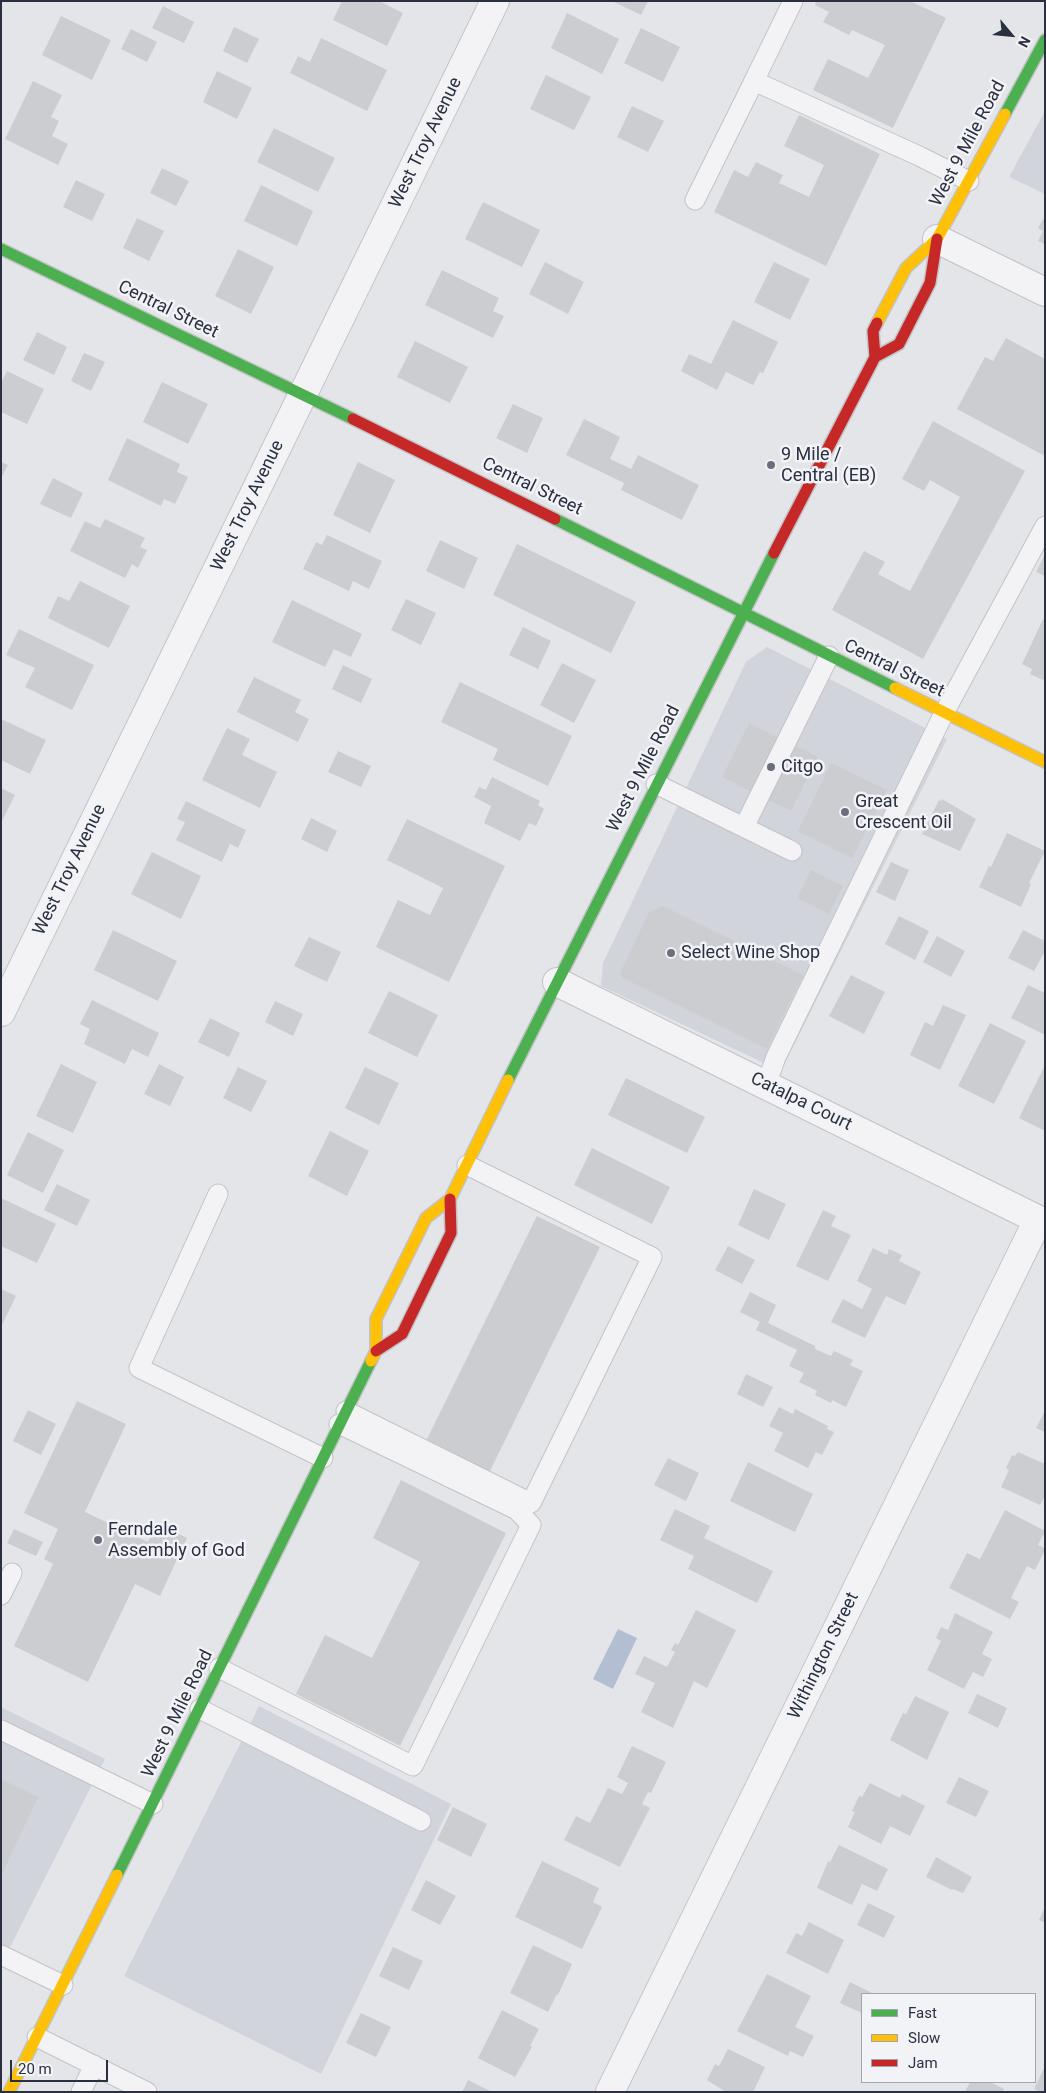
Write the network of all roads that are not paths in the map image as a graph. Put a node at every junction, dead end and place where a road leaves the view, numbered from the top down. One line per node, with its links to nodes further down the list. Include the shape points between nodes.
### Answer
1 (494, 1): 11 (street, West Troy Avenue)
2 (793, 1): 4 (lane)
3 (1045, 40): 5 (main road, West 9 Mile Road)
4 (754, 80): 5 (lane); 6 (lane)
5 (969, 181): 7 (main road, West 9 Mile Road)
6 (695, 200)
7 (937, 239): 9 (street); 10 (main road, West 9 Mile Road, via 906,268 893,291 873,331); 10 (main road, West 9 Mile Road, via 930,283 908,326 898,344)
8 (1, 249): 11 (main road, Central Street)
9 (1045, 292)
10 (875, 357): 13 (main road, West 9 Mile Road)
11 (303, 394): 13 (main road, Central Street); 21 (street, West Troy Avenue)
12 (1045, 526): 15 (lane)
13 (742, 612): 14 (main road, Central Street); 17 (main road, West 9 Mile Road)
14 (829, 656): 15 (main road, Central Street); 18 (lane)
15 (944, 712): 16 (main road, Central Street); 22 (lane, via 776,1057)
16 (1045, 762)
17 (656, 784): 18 (lane); 20 (main road, West 9 Mile Road)
18 (744, 827): 19 (lane)
19 (792, 851)
20 (557, 982): 22 (street, Catalpa Court); 23 (main road, West 9 Mile Road)
21 (1, 1012)
22 (766, 1085): 26 (street, Catalpa Court)
23 (467, 1165): 25 (main road, West 9 Mile Road); 28 (lane, via 652,1257 531,1503)
24 (218, 1194): 29 (lane, via 139,1368)
25 (450, 1199): 27 (main road, West 9 Mile Road, via 426,1218 376,1318); 27 (main road, West 9 Mile Road, via 451,1233 402,1334)
26 (1042, 1221): 44 (street, Withington Street)
27 (376, 1350): 28 (main road, West 9 Mile Road)
28 (343, 1417): 29 (main road, West 9 Mile Road); 32 (lane, via 516,1510 531,1525 422,1748 413,1766)
29 (323, 1458): 32 (main road, West 9 Mile Road)
30 (12, 1573): 31 (lane)
31 (1, 1594)
32 (219, 1668): 33 (main road, West 9 Mile Road)
33 (200, 1709): 35 (main road, West 9 Mile Road); 36 (lane)
34 (1, 1730): 35 (lane)
35 (153, 1804): 38 (main road, West 9 Mile Road)
36 (421, 1821)
37 (1, 1955): 38 (lane)
38 (63, 1984): 39 (main road, West 9 Mile Road)
39 (37, 2037): 40 (lane); 41 (main road, West 9 Mile Road)
40 (94, 2064): 42 (lane); 43 (lane)
41 (9, 2092)
42 (81, 2092)
43 (147, 2092)
44 (610, 2092)

